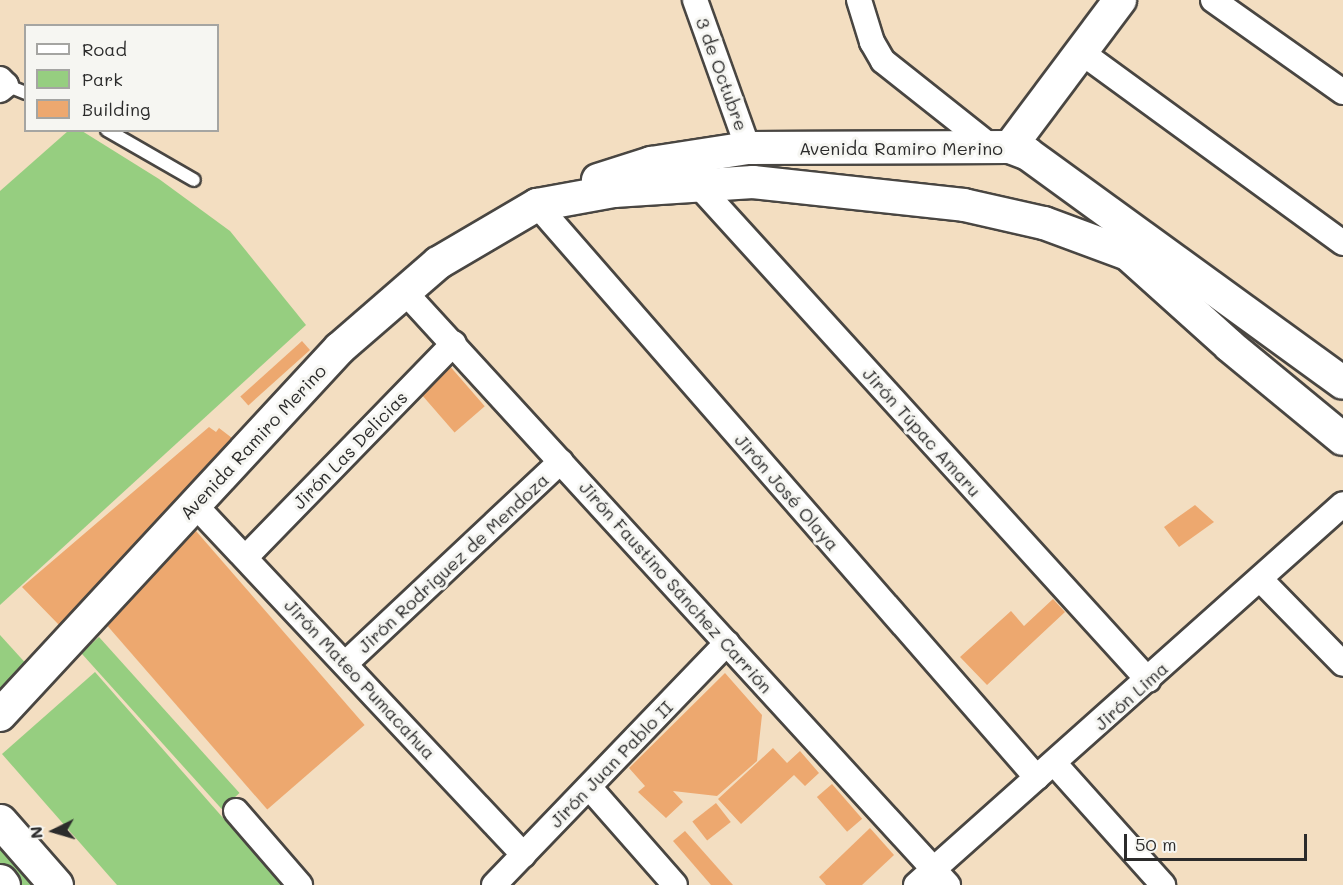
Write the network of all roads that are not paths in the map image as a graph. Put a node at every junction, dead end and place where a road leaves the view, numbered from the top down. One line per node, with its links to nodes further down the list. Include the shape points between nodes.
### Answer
1 (695, 0): 10 (street, 3 de Octubre)
2 (880, 0): 5 (street)
3 (1120, 0): 6 (street)
4 (1213, 0): 7 (street)
5 (862, 11): 9 (street, via 883,61)
6 (1081, 52): 9 (street); 14 (street)
7 (1343, 92)
8 (110, 132): 11 (lane)
9 (1000, 146): 10 (street, Avenida Ramiro Merino); 17 (street, Avenida Ramiro Merino, via 1028,154)
10 (748, 148): 13 (street, Avenida Ramiro Merino, via 651,162)
11 (194, 180)
12 (696, 183): 13 (street, Avenida Ramiro Merino, via 614,191); 18 (street, Avenida Ramiro Merino, via 764,183 964,205 1044,223 1120,250); 27 (street, Jirón Túpac Amaru)
13 (537, 205): 15 (street, Avenida Ramiro Merino, via 479,236); 29 (street, Jirón José Olaya)
14 (1343, 243)
15 (403, 291): 16 (street, Jirón Faustino Sánchez Carrión); 21 (street, Avenida Ramiro Merino, via 340,348)
16 (454, 343): 19 (street, Jirón Faustino Sánchez Carrión); 22 (street, Jirón Las Delicias)
17 (1343, 382)
18 (1343, 439)
19 (561, 461): 24 (street, Jirón Faustino Sánchez Carrión); 25 (street, Jirón Rodriguez de Mendoza)
20 (1343, 504): 23 (street, Jirón Lima)
21 (195, 505): 22 (street, Jirón Mateo Pumacahua); 28 (street, Avenida Ramiro Merino)
22 (246, 557): 25 (street, Jirón Mateo Pumacahua)
23 (1261, 580): 26 (street); 27 (street, Jirón Lima)
24 (727, 643): 30 (street, Jirón Juan Pablo II); 34 (street, Jirón Faustino Sánchez Carrión)
25 (345, 664): 33 (street, Jirón Mateo Pumacahua)
26 (1343, 664)
27 (1148, 680): 29 (street, Jirón Lima)
28 (0, 715)
29 (1046, 771): 34 (street, Jirón Lima); 42 (street, Jirón José Olaya)
30 (589, 787): 33 (street, Jirón Juan Pablo II); 40 (street)
31 (236, 811): 38 (street)
32 (0, 821): 37 (main road)
33 (524, 855): 39 (street, Jirón Juan Pablo II)
34 (941, 877): 41 (street, Jirón Lima)
35 (0, 881): 36 (main road)
36 (3, 885)
37 (56, 885)
38 (300, 885)
39 (494, 885)
40 (675, 885)
41 (916, 885)
42 (1163, 885)

